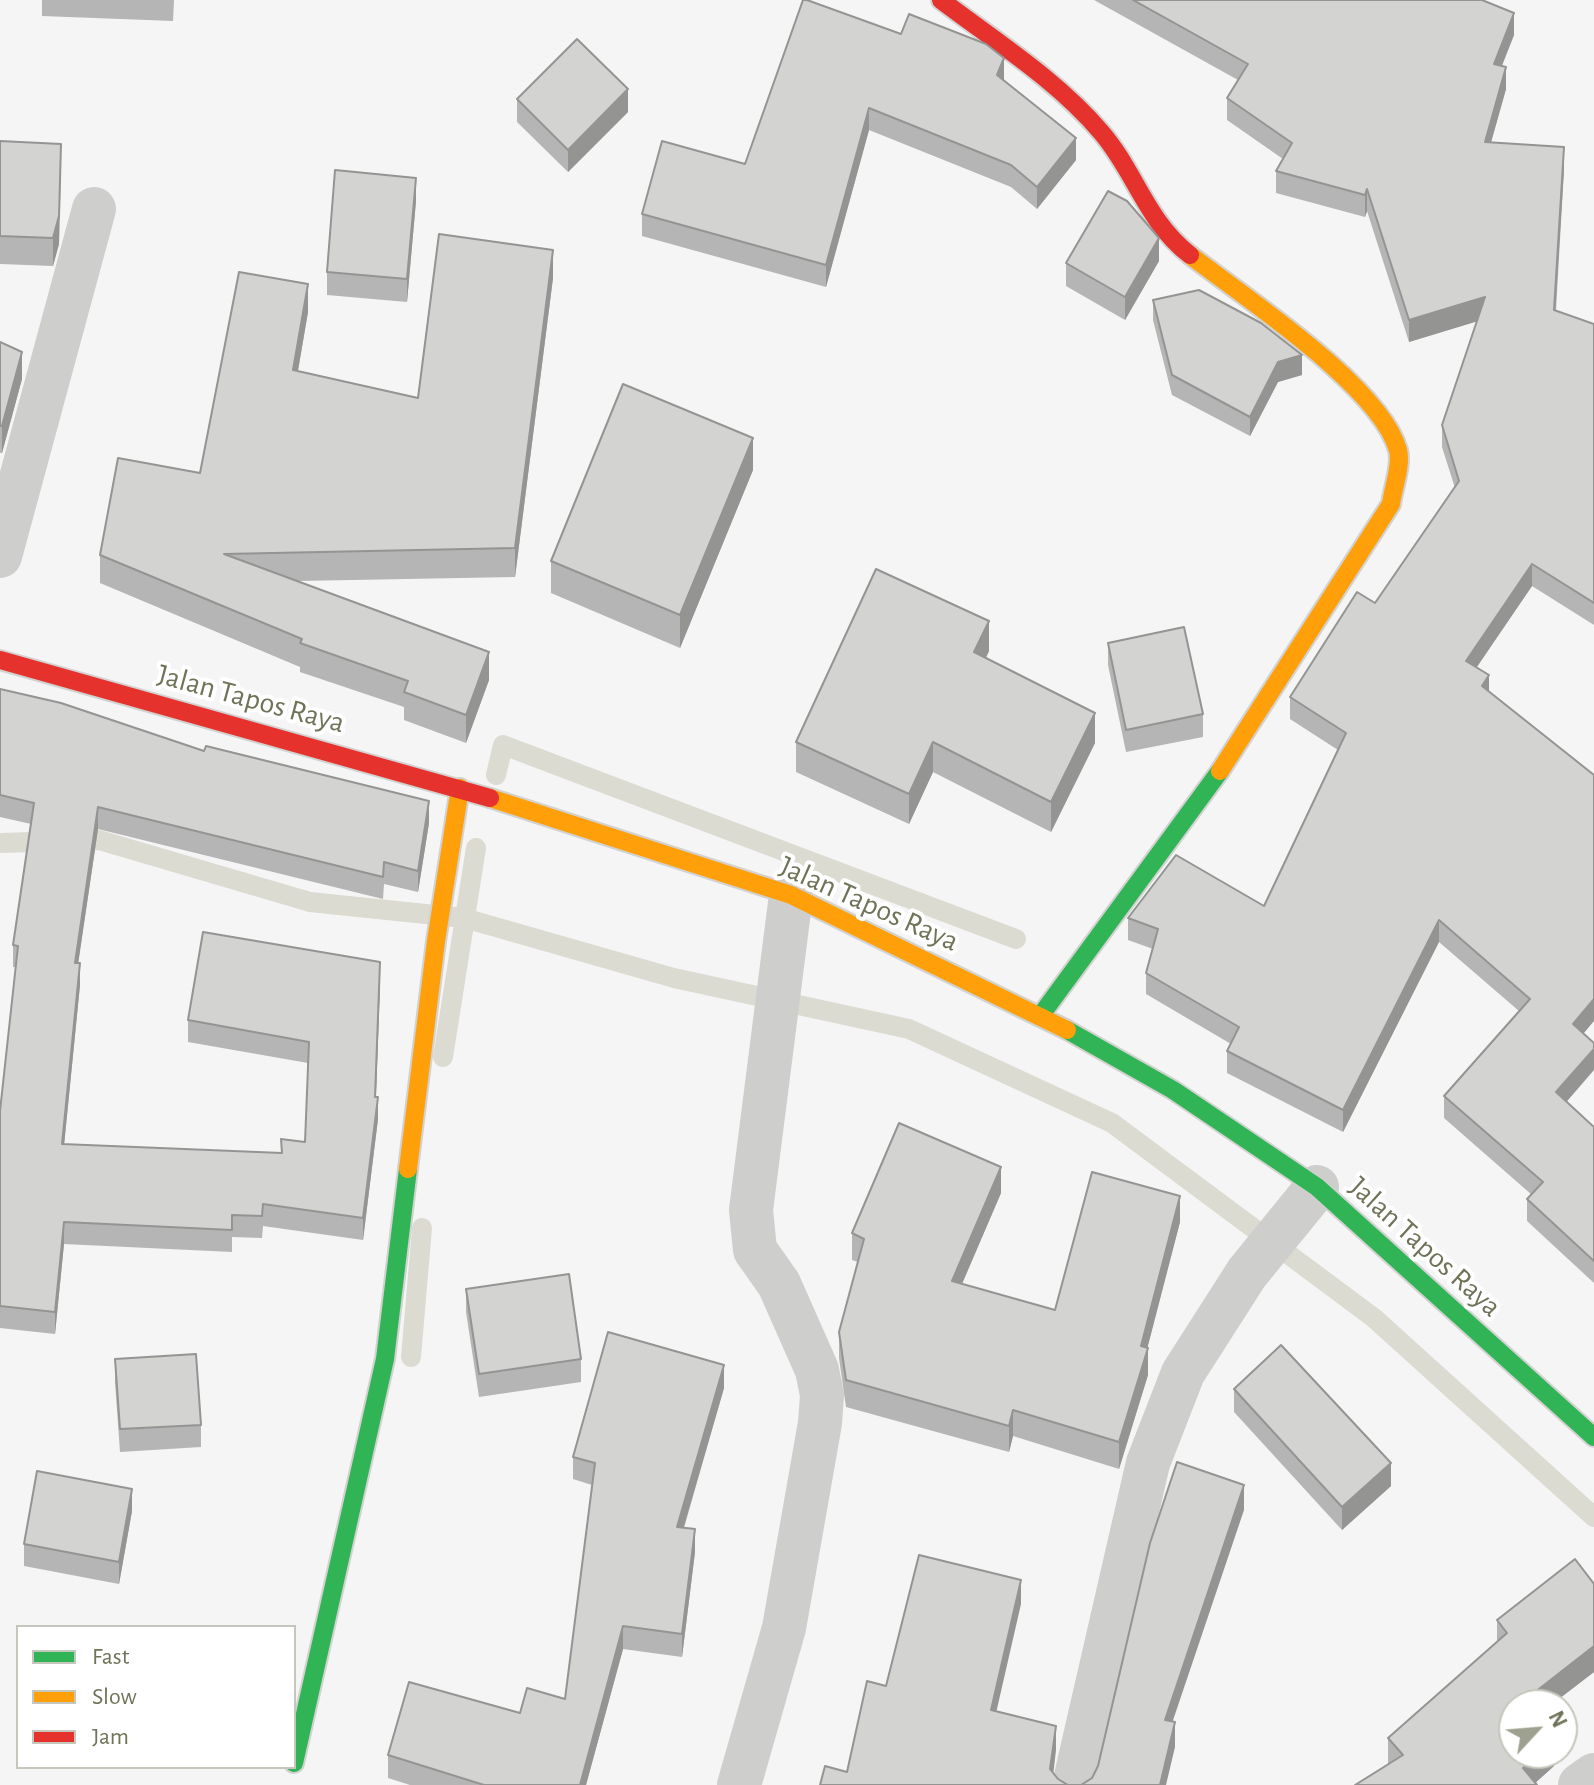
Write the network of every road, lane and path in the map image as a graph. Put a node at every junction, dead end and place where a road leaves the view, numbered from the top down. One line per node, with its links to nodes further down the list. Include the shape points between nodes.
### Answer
1 (941, 0): 7 (street, via 1071,99 1104,135 1146,208 1182,249 1352,382 1386,420 1399,453 1391,504 1324,611 1203,798)
2 (94, 209): 3 (street)
3 (0, 556)
4 (0, 660): 5 (street, Jalan Tapos Raya)
5 (460, 788): 6 (street, Jalan Tapos Raya); 10 (street, via 385,1359)
6 (791, 895): 7 (street, Jalan Tapos Raya); 12 (street, via 751,1210 755,1250 779,1284 817,1370 822,1395 784,1628)
7 (1041, 1015): 8 (street, Jalan Tapos Raya, via 1173,1090)
8 (1307, 1198): 9 (street, Jalan Tapos Raya); 13 (street, via 1247,1273 1183,1373 1148,1463)
9 (1594, 1437)
10 (296, 1756)
11 (1594, 1775): 14 (street)
12 (739, 1785)
13 (1074, 1785)
14 (1580, 1785)

